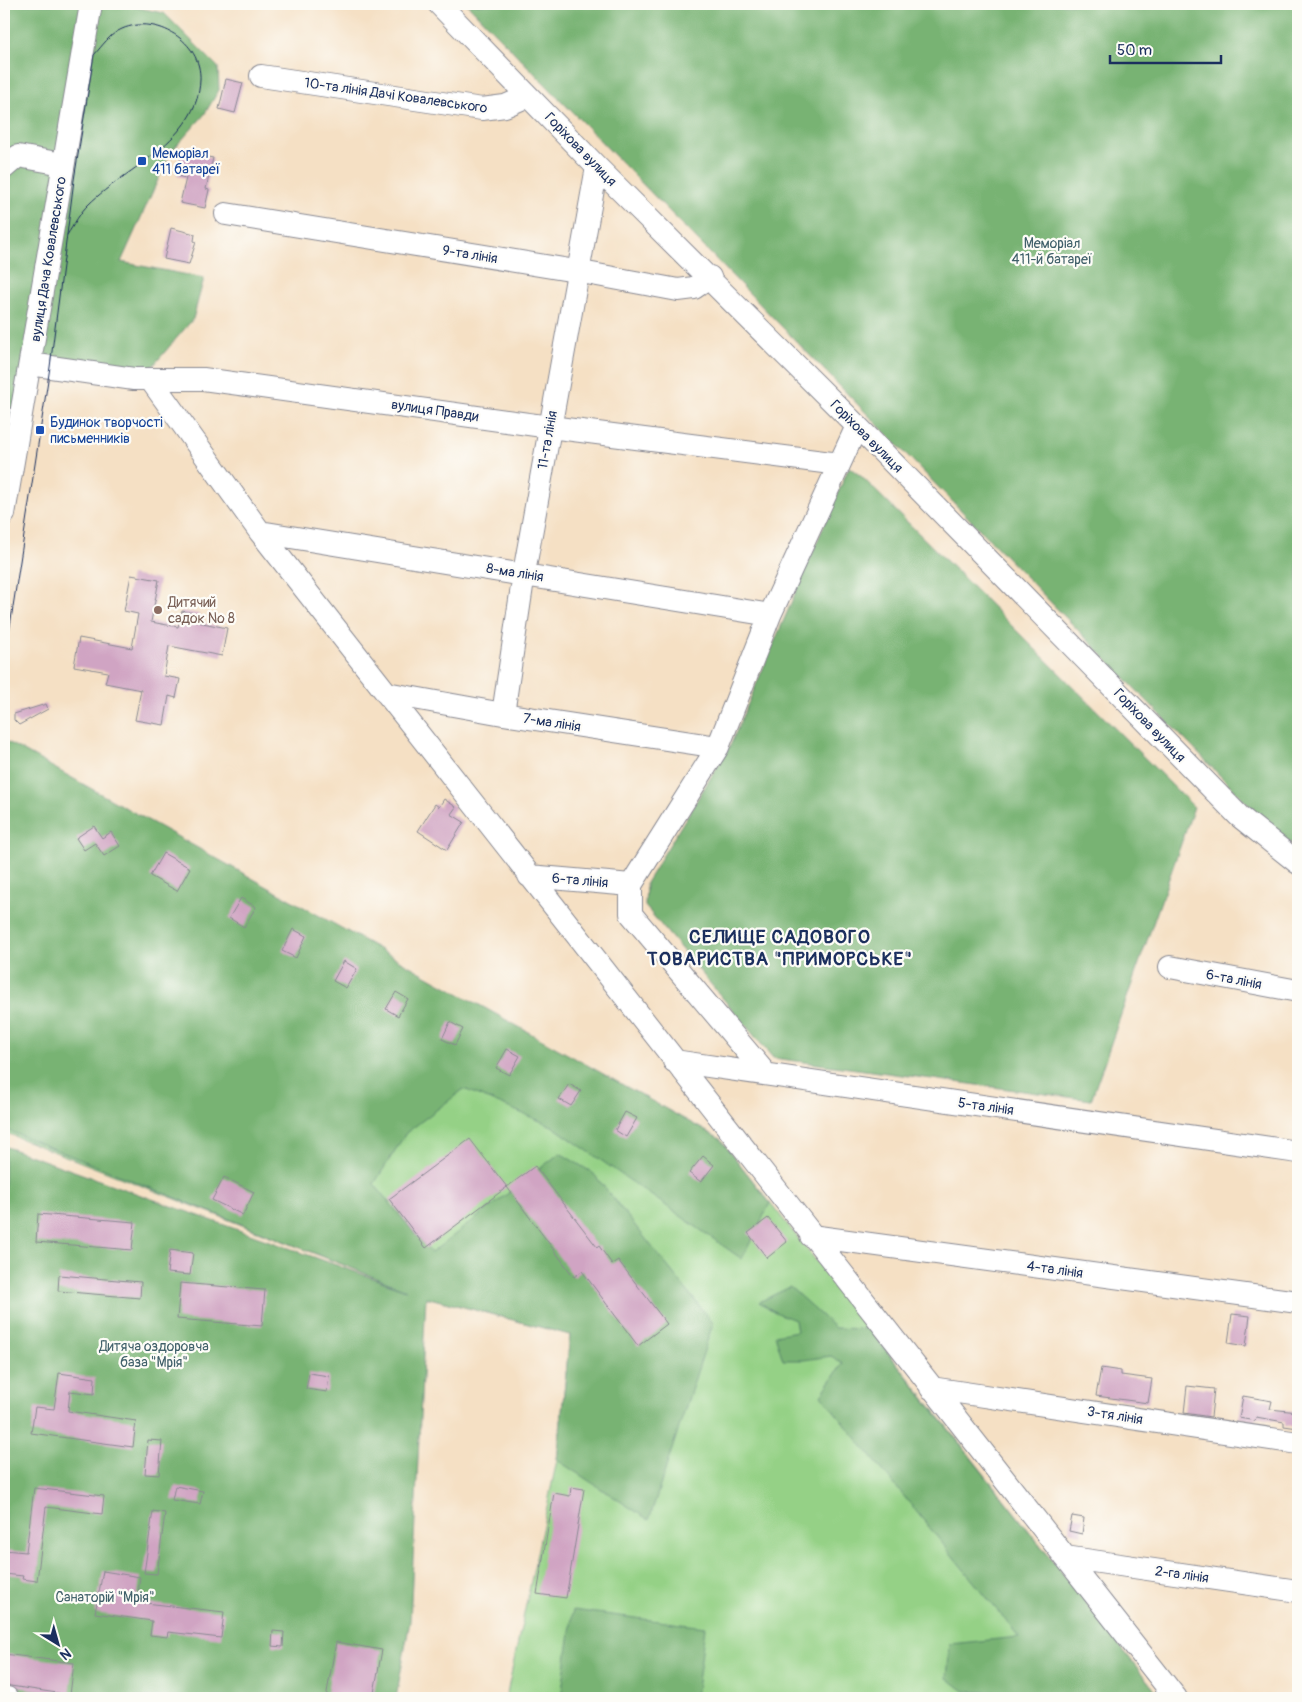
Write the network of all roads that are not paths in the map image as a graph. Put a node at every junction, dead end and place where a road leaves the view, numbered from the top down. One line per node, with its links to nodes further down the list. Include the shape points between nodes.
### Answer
1 (91, 4): 5 (street, вулиця Дача Ковалевського)
2 (440, 4): 4 (street, Горіхова вулиця)
3 (261, 76): 4 (street, 10-та лінія Дачі Ковалевського, via 482,109 505,106)
4 (528, 96): 6 (street, Горіхова вулиця)
5 (63, 164): 7 (street, via 18,156); 11 (street, вулиця Дача Ковалевського)
6 (597, 167): 9 (street, 11-та лінія); 10 (street, Горіхова вулиця)
7 (4, 168)
8 (226, 214): 9 (street, 9-та лінія)
9 (576, 271): 10 (street, 9-та лінія, via 678,290 694,288); 14 (street, 11-та лінія)
10 (710, 277): 13 (street, Горіхова вулиця)
11 (30, 364): 12 (street, вулиця Правди); 16 (street, вулиця Дача Ковалевського)
12 (150, 379): 14 (street, вулиця Правди, via 203,379); 17 (street)
13 (857, 426): 15 (street); 23 (street, Горіхова вулиця, via 1238,816)
14 (550, 427): 15 (street, вулиця Правди); 18 (street, 11-та лінія)
15 (839, 464): 19 (street)
16 (4, 514)
17 (260, 532): 18 (street, 8-ма лінія); 20 (street)
18 (524, 573): 19 (street, 8-ма лінія); 21 (street, 11-та лінія)
19 (770, 615): 22 (street)
20 (386, 693): 21 (street, 7-ма лінія); 24 (street)
21 (503, 714): 22 (street, 7-ма лінія)
22 (718, 747): 25 (street)
23 (1298, 863)
24 (529, 876): 25 (street, 6-та лінія); 28 (street)
25 (631, 885): 29 (street, via 632,914)
26 (1170, 967): 27 (street, 6-та лінія)
27 (1298, 991)
28 (674, 1061): 29 (street, 5-та лінія); 31 (street)
29 (766, 1074): 30 (street, 5-та лінія)
30 (1298, 1152)
31 (811, 1236): 32 (street, 4-та лінія); 33 (street)
32 (1298, 1302)
33 (931, 1388): 34 (street, 3-тя лінія); 35 (street)
34 (1298, 1443)
35 (1065, 1558): 36 (street, 2-га лінія); 37 (street)
36 (1298, 1591)
37 (1176, 1698)

